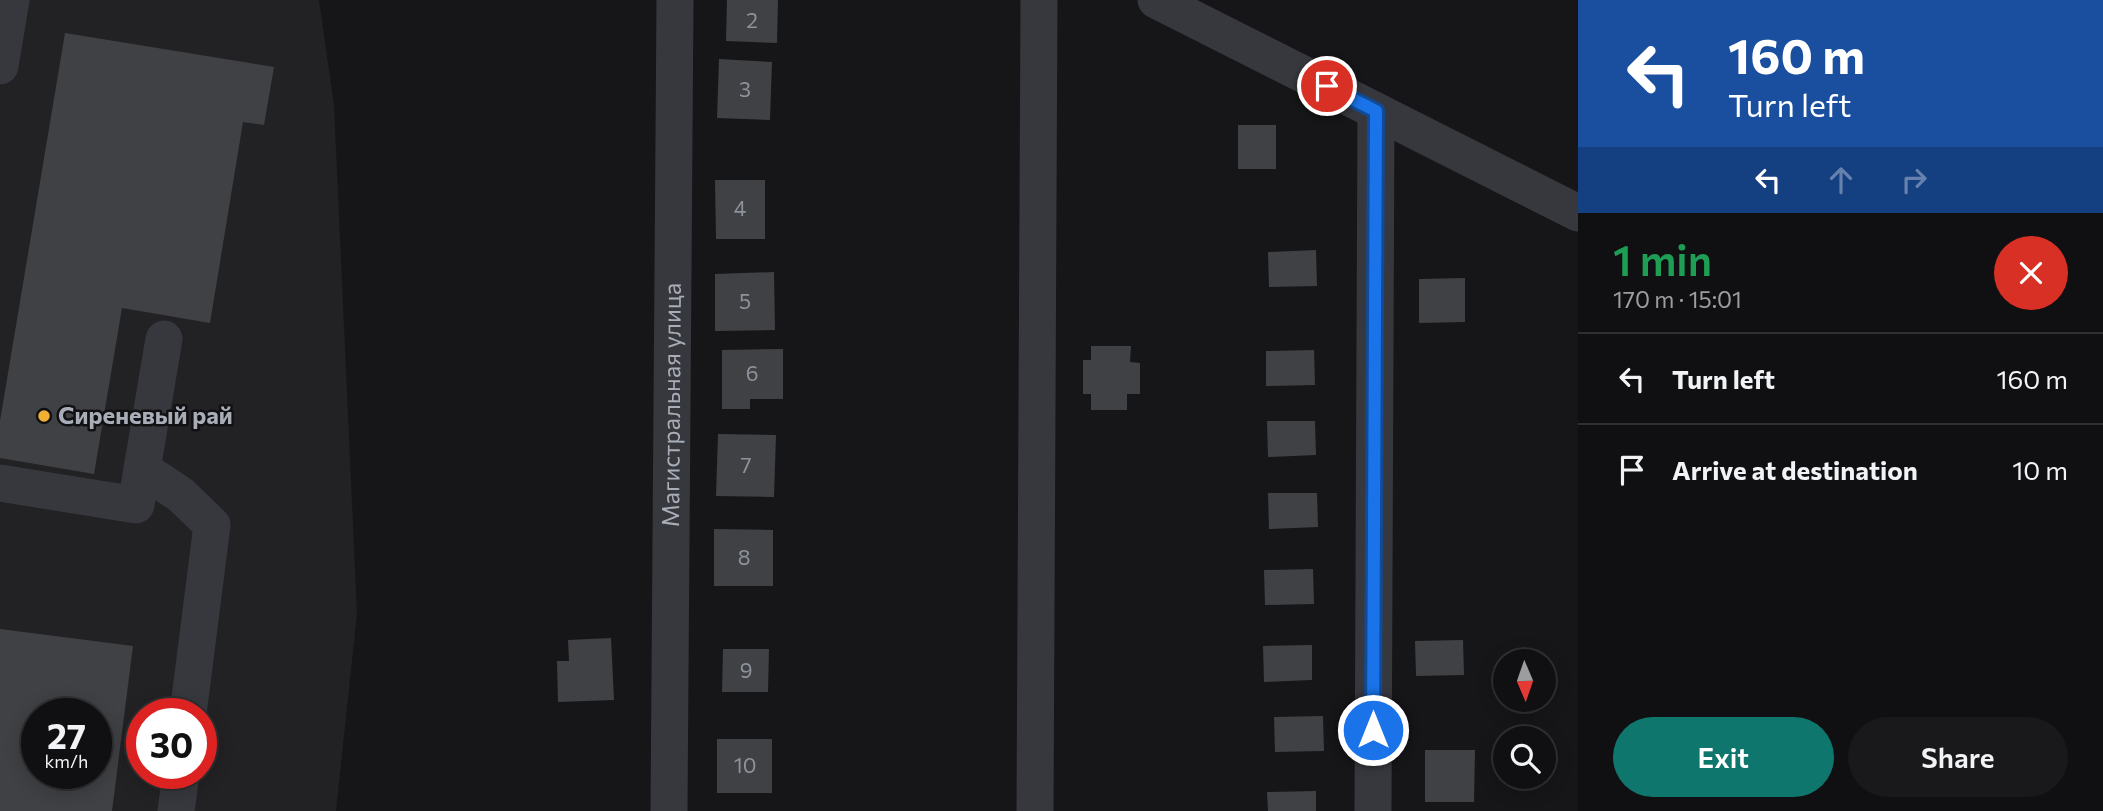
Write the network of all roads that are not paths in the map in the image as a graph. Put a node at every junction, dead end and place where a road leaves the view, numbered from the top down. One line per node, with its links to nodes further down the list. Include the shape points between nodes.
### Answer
1 (11, 0): 5 (street)
2 (675, 0): 14 (street, Магистральная улица)
3 (1039, 0): 15 (street)
4 (1156, 0): 6 (street)
5 (0, 66)
6 (1376, 111): 7 (street); 16 (street)
7 (1578, 213)
8 (164, 339): 9 (street)
9 (142, 469): 10 (street, via 136,505); 11 (street, via 181,495 212,525)
10 (0, 483)
11 (190, 698)
12 (179, 789): 13 (street)
13 (176, 811)
14 (670, 811)
15 (1035, 811)
16 (1373, 811)

